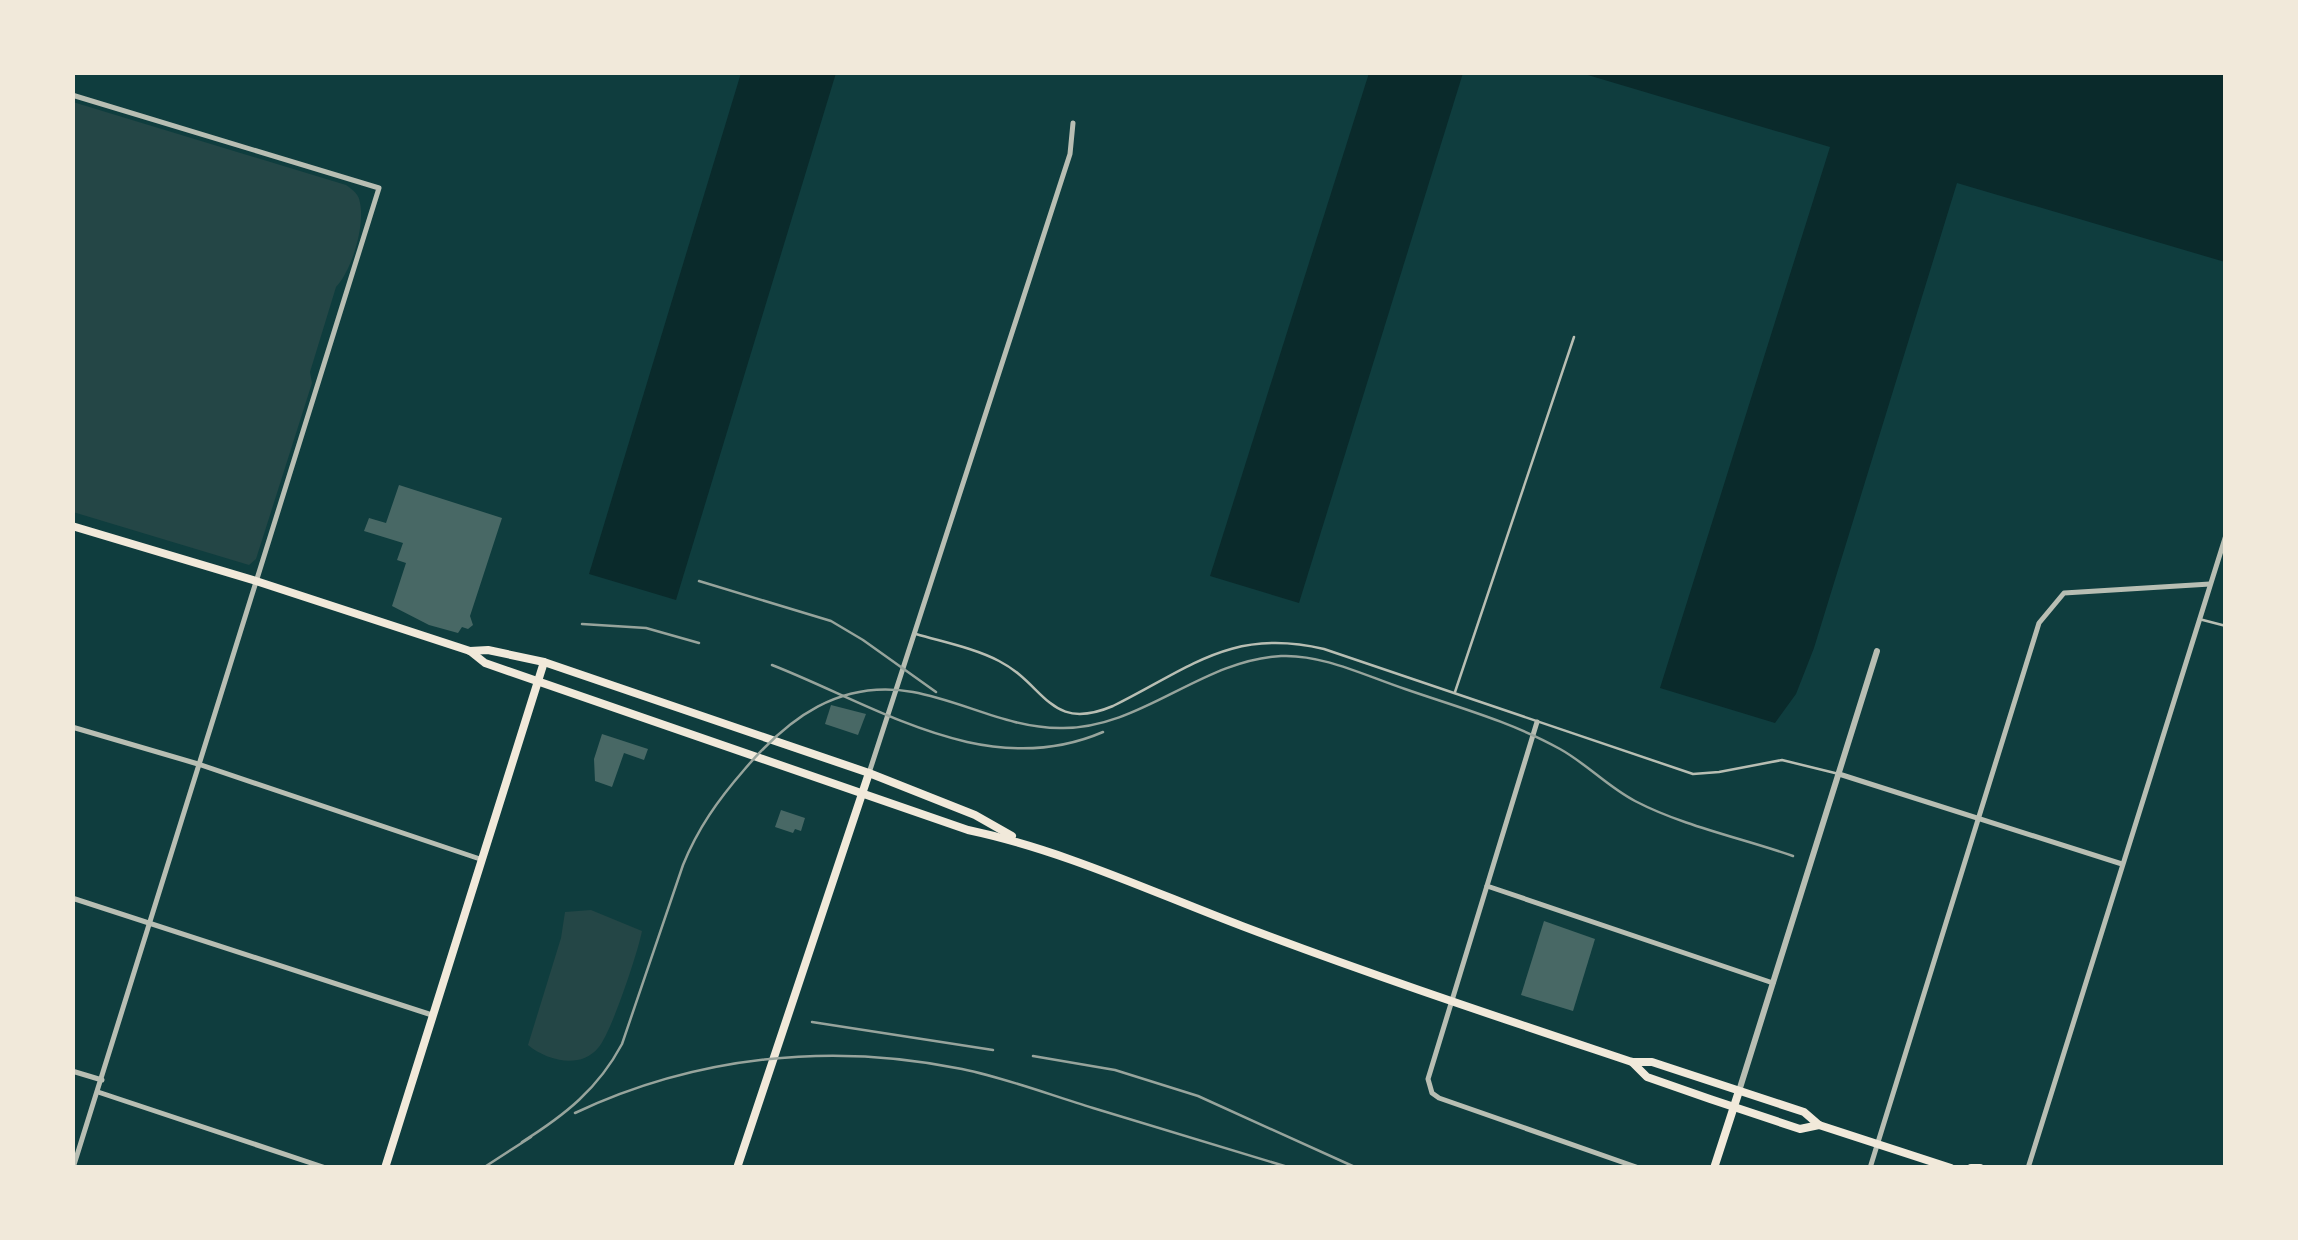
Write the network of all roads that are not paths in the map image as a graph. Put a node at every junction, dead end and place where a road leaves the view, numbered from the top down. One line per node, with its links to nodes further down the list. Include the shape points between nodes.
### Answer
1 (72, 96): 6 (street, via 379,188)
2 (1073, 123): 10 (street, via 1070,154)
3 (1574, 336): 15 (lane)
4 (72, 526): 6 (main road)
5 (2226, 535): 7 (street)
6 (256, 581): 11 (main road); 18 (street)
7 (2210, 584): 8 (street); 22 (street, via 2064,594 2044,614)
8 (2198, 618): 9 (lane); 25 (street)
9 (2226, 626)
10 (914, 634): 15 (lane, via 1000,661 1050,706 1073,714 1113,706 1210,654 1283,642 1324,649); 19 (street)
11 (470, 650): 13 (main road); 14 (main road, via 485,663)
12 (1877, 652): 20 (street)
13 (544, 662): 14 (main road); 19 (main road)
14 (539, 680): 21 (main road); 24 (main road)
15 (1454, 694): 16 (lane)
16 (1537, 722): 20 (lane, via 1693,774 1782,760); 26 (street)
17 (72, 727): 18 (street)
18 (198, 764): 24 (street); 28 (street)
19 (869, 772): 21 (main road); 23 (main road, via 975,814)
20 (1839, 774): 22 (street); 29 (street)
21 (862, 792): 23 (main road); 43 (main road)
22 (1978, 819): 25 (street); 39 (street)
23 (1019, 841): 30 (main road)
24 (480, 859): 31 (main road)
25 (2122, 864): 50 (street)
26 (1487, 886): 29 (street); 30 (street)
27 (72, 898): 28 (street)
28 (149, 922): 31 (street); 34 (street)
29 (1773, 983): 35 (street)
30 (1452, 1001): 32 (main road); 44 (street, via 1428,1078 1432,1093)
31 (432, 1015): 42 (main road)
32 (1632, 1062): 35 (main road, via 1652,1062); 37 (main road, via 1647,1077)
33 (72, 1071): 34 (street)
34 (102, 1080): 36 (street)
35 (1738, 1091): 37 (main road); 38 (main road, via 1804,1112)
36 (98, 1092): 40 (street); 41 (street)
37 (1733, 1107): 38 (main road, via 1800,1129); 45 (main road)
38 (1819, 1125): 39 (main road)
39 (1878, 1144): 46 (street); 47 (main road)
40 (73, 1168)
41 (326, 1168)
42 (385, 1168)
43 (737, 1168)
44 (1639, 1168)
45 (1714, 1168)
46 (1870, 1168)
47 (1951, 1168)
48 (1970, 1168): 49 (main road)
49 (1980, 1168)
50 (2028, 1168)

